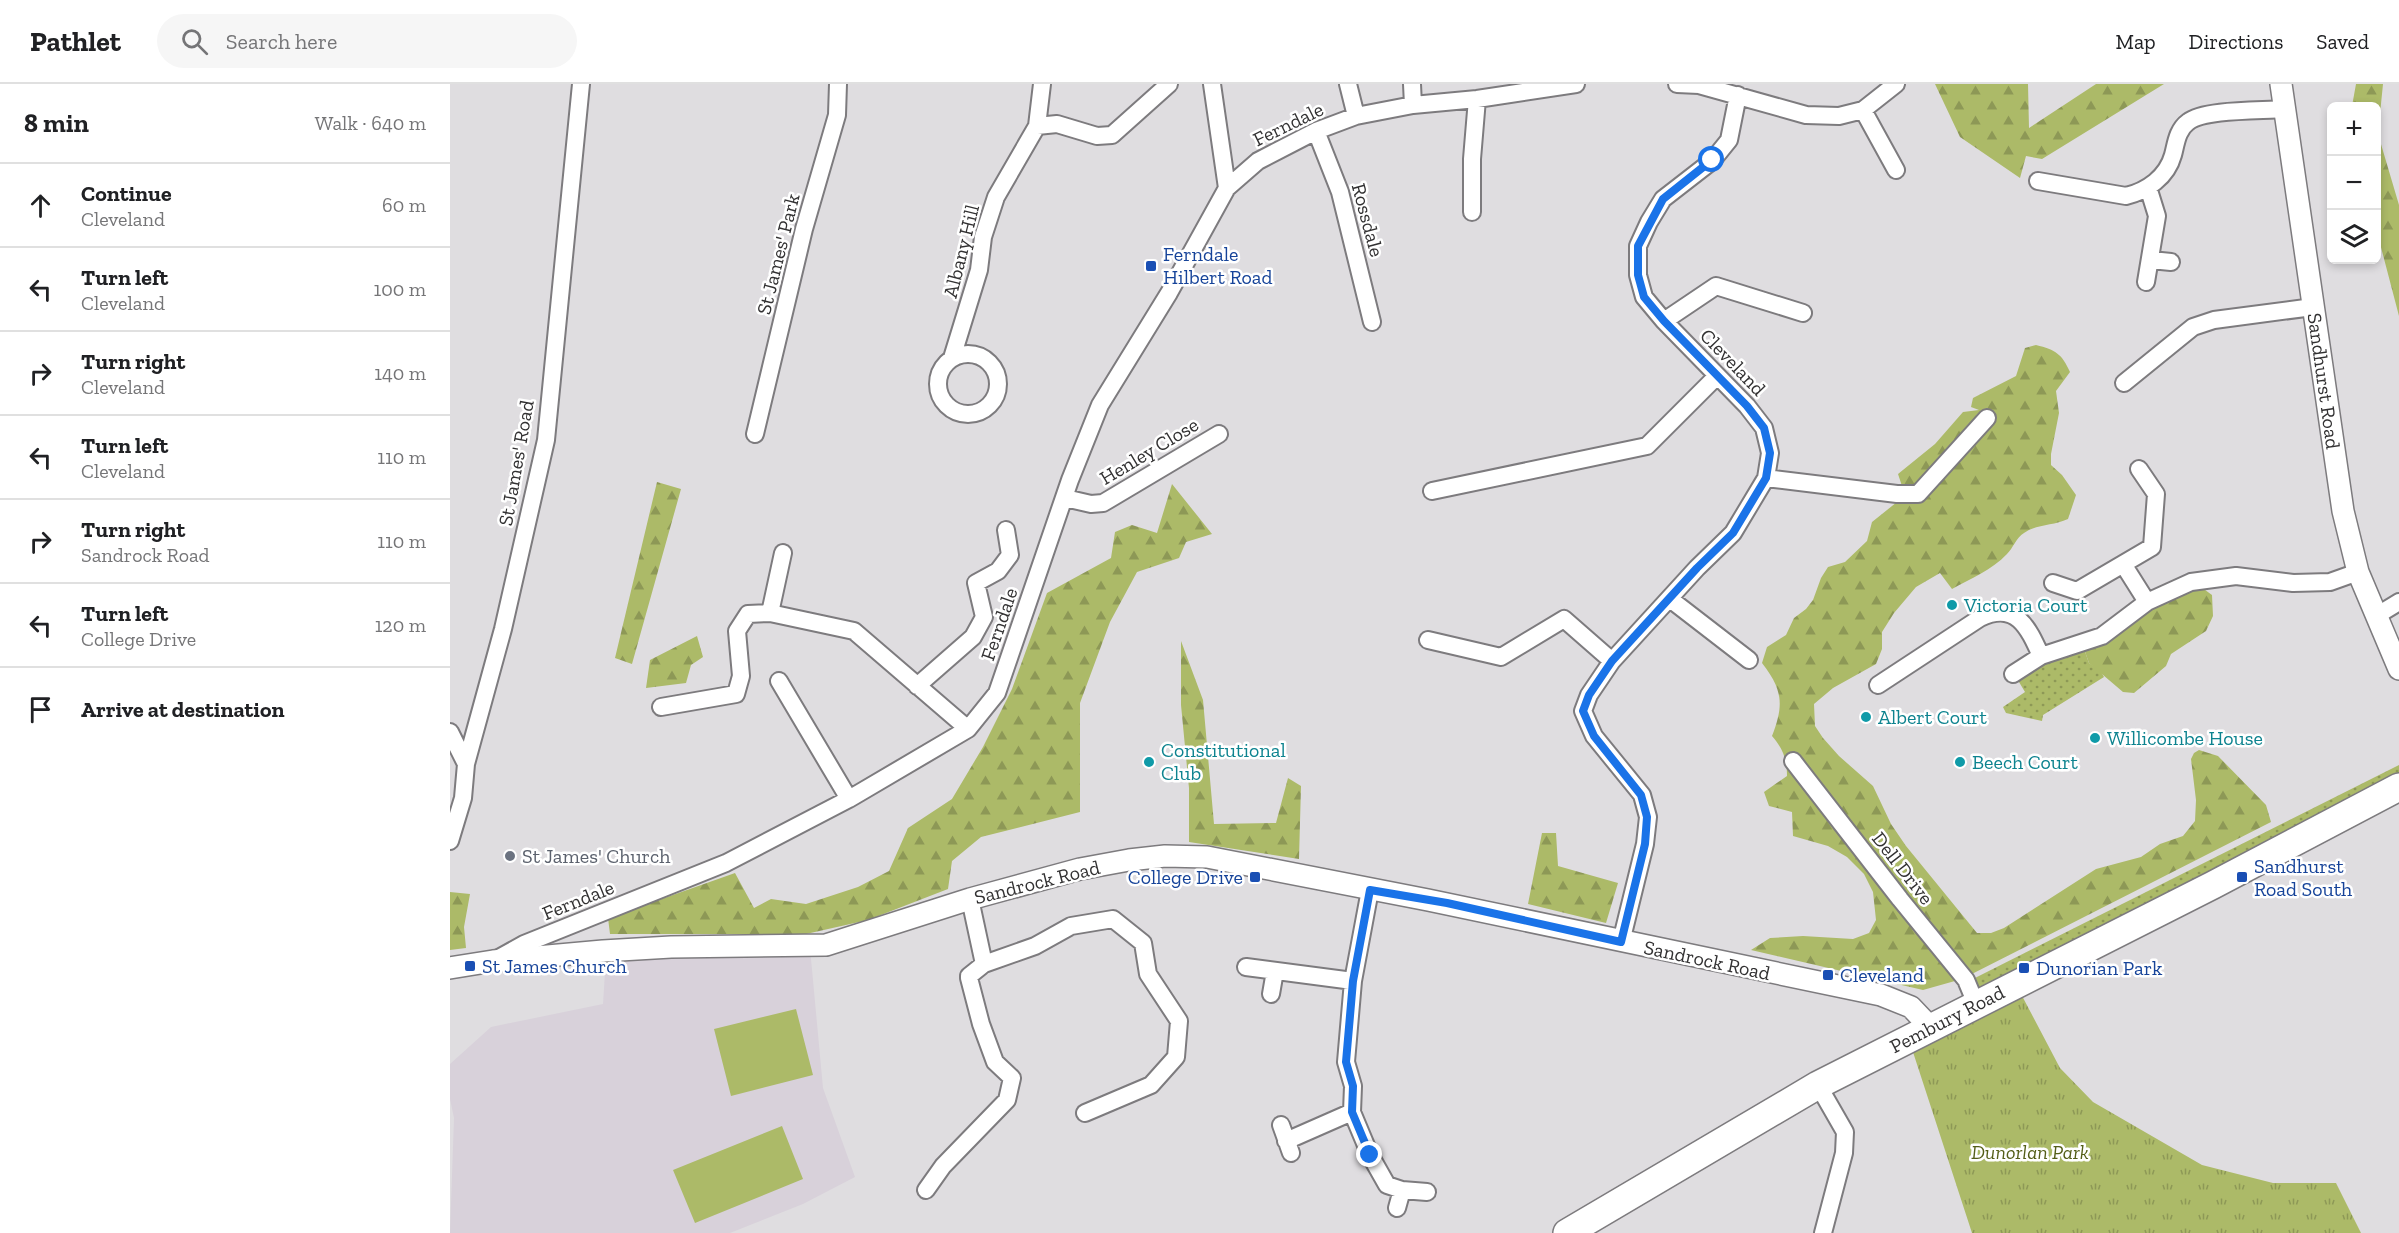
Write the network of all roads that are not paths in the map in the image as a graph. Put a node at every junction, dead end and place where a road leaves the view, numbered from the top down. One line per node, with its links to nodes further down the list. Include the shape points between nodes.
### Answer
1 (581, 84): 65 (street, St James' Road, via 546,440 503,629)
2 (838, 84): 36 (street, St James' Park, via 837,115 804,230)
3 (1042, 84): 18 (street, Albany Hill)
4 (1169, 84): 18 (street, via 1112,135 1097,136 1057,124)
5 (1212, 84): 23 (street)
6 (1348, 84): 17 (street, Ferndale)
7 (1412, 84): 14 (street)
8 (1576, 84): 13 (street, Ferndale)
9 (1677, 84): 12 (street)
10 (1896, 84): 16 (street)
11 (2281, 84): 15 (street, Sandhurst Road)
12 (1738, 96): 16 (street, via 1806,115 1839,116); 30 (street, Cleveland, via 1729,140 1712,160 1663,199 1638,246 1638,275 1644,297)
13 (1477, 99): 14 (street, Ferndale); 24 (street)
14 (1413, 105): 17 (street, Ferndale)
15 (2284, 109): 22 (street, via 2210,114 2188,122 2176,139 2163,176); 28 (street, Sandhurst Road)
16 (1863, 110): 20 (street)
17 (1356, 116): 19 (street, Ferndale)
18 (1037, 126): 32 (street, Albany Hill, via 996,197)
19 (1317, 131): 23 (street, Ferndale, via 1258,160); 31 (street, Rossdale, via 1340,192)
20 (1896, 170)
21 (2038, 181): 22 (street, via 2126,195)
22 (2148, 187): 25 (street, via 2157,216)
23 (1227, 188): 41 (street, Ferndale, via 1100,405)
24 (1472, 212)
25 (2151, 260): 26 (street); 27 (street)
26 (2170, 262)
27 (2146, 282)
28 (2313, 307): 34 (street, via 2193,327); 45 (street, Sandhurst Road, via 2343,511)
29 (1803, 313): 30 (street, via 1716,286)
30 (1664, 321): 33 (street, Cleveland)
31 (1372, 322)
32 (952, 358)
33 (1717, 376): 39 (street, Cleveland, via 1764,428 1770,453); 40 (street, via 1647,446)
34 (2124, 383)
35 (1987, 418): 39 (street, via 1918,494)
36 (755, 434)
37 (1219, 434): 41 (street, Henley Close, via 1103,503)
38 (2139, 469): 44 (street, via 2156,494 2152,547)
39 (1766, 478): 47 (street, Cleveland, via 1733,533)
40 (1431, 491)
41 (1065, 498): 62 (street, Ferndale, via 997,693)
42 (1006, 530): 60 (street, via 1010,555 998,571 976,583 984,617 973,637)
43 (783, 554): 50 (street)
44 (2123, 564): 46 (street, via 2077,591); 48 (street)
45 (2358, 572): 48 (street, via 2330,582 2293,583 2236,576 2192,582); 51 (street, Sandhurst Road)
46 (2054, 583)
47 (1670, 599): 54 (street); 55 (street, Cleveland)
48 (2147, 602): 53 (street, via 2102,636)
49 (2399, 602): 51 (street)
50 (770, 613): 60 (street, via 854,631); 61 (street, via 748,614 737,631 741,676 736,694)
51 (2376, 616): 56 (street, Sandhurst Road)
52 (1428, 640): 55 (street, via 1501,657 1564,619)
53 (2041, 656): 57 (street); 59 (street, via 2024,623 2015,616 1992,612)
54 (1749, 660)
55 (1612, 661): 71 (street, Cleveland, via 1583,711 1594,736 1641,795 1647,817 1645,844)
56 (2399, 669)
57 (2013, 674)
58 (778, 681): 67 (street)
59 (1878, 685)
60 (917, 686): 62 (street)
61 (661, 707)
62 (968, 729): 67 (street, Ferndale)
63 (450, 732): 65 (street)
64 (1793, 761): 79 (street, Dell Drive, via 1966,980)
65 (466, 764): 68 (street, St James' Road, via 463,798)
66 (2399, 787): 79 (main road, Pembury Road)
67 (849, 799): 72 (street, Ferndale, via 726,863 524,944)
68 (450, 841)
69 (1370, 890): 70 (street, Sandrock Road, via 1207,857 1165,856 1080,869); 71 (street, Sandrock Road); 77 (street)
70 (970, 899): 72 (street, Sandrock Road, via 826,945 671,947); 73 (street)
71 (1621, 942): 80 (street, Sandrock Road, via 1881,995 1911,1007)
72 (494, 961): 75 (street, Sandrock Road)
73 (984, 964): 83 (street, via 1035,946 1071,926 1113,919 1143,943 1148,974 1179,1021 1176,1057 1151,1085); 85 (street, via 969,976 995,1062 1012,1078 1007,1100 943,1166)
74 (1246, 967): 76 (street)
75 (450, 968)
76 (1275, 971): 77 (street); 78 (street)
77 (1353, 981): 82 (street, via 1346,1062 1353,1086)
78 (1271, 994)
79 (1976, 1004): 80 (main road, Pembury Road)
80 (1930, 1027): 81 (main road, Pembury Road)
81 (1818, 1085): 89 (main road, Pembury Road); 90 (street, via 1845,1132 1844,1153)
82 (1352, 1112): 84 (street); 86 (street, via 1387,1185)
83 (1085, 1113)
84 (1286, 1140)
85 (926, 1190)
86 (1402, 1190): 87 (street); 88 (street)
87 (1427, 1192)
88 (1397, 1208)
89 (1567, 1233)
90 (1824, 1233)

